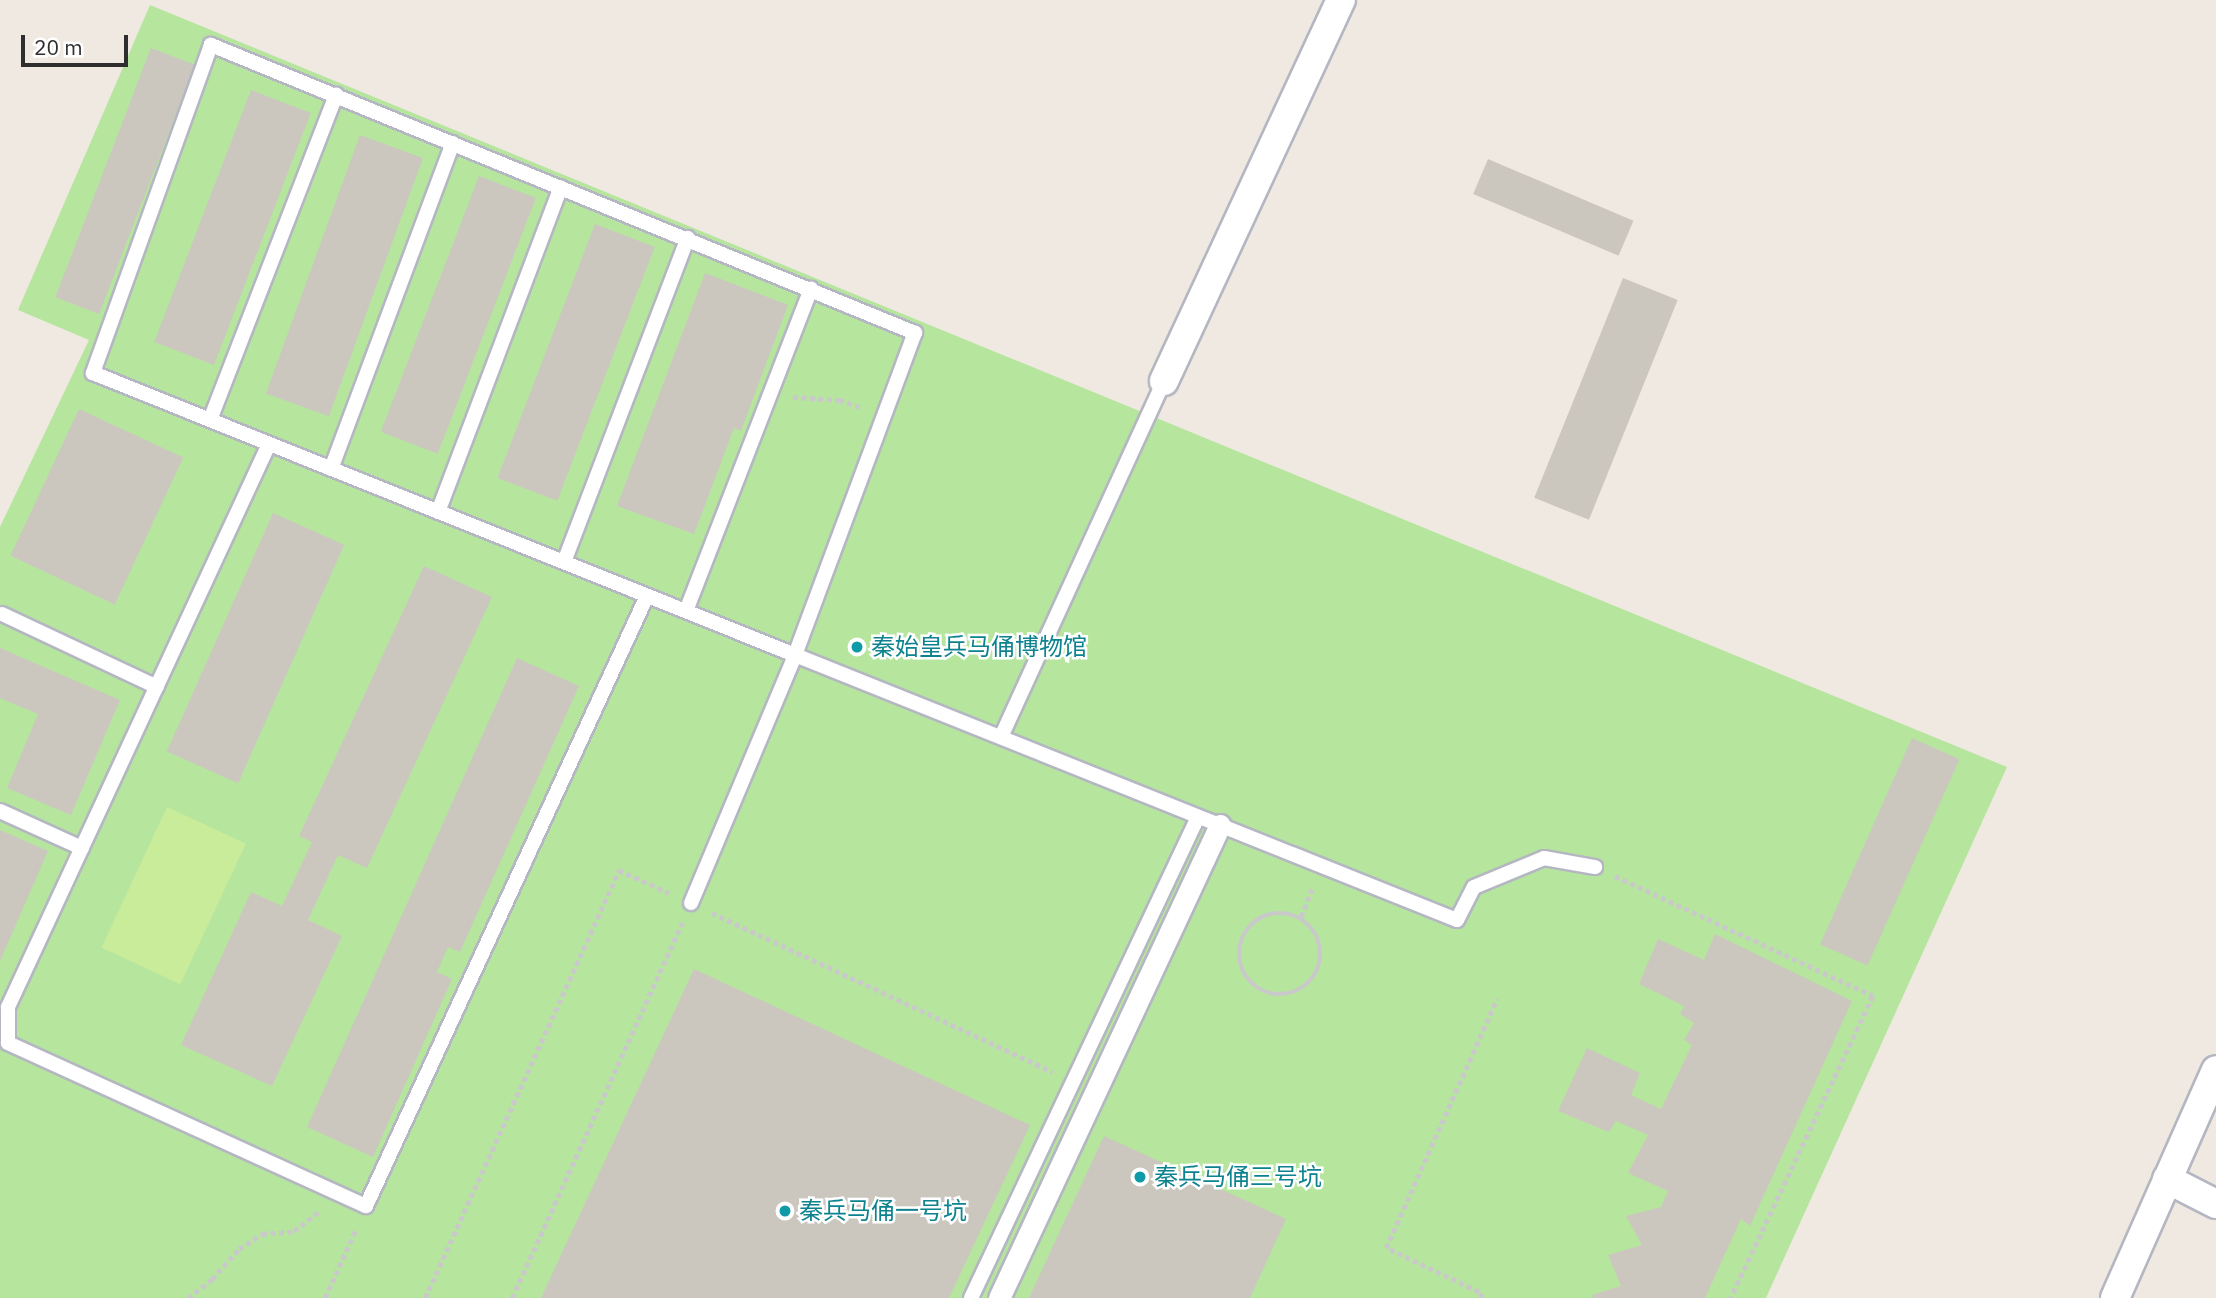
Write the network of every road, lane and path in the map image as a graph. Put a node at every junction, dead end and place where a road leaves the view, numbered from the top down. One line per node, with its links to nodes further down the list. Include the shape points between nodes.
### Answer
1 (1340, 0): 7 (street)
2 (336, 95): 3 (lane); 10 (lane); 10 (lane, via 211,45 93,373)
3 (453, 143): 4 (lane); 12 (lane)
4 (561, 187): 5 (lane); 13 (lane)
5 (688, 238): 6 (lane); 14 (lane)
6 (811, 288): 8 (lane); 9 (lane, via 915,333)
7 (1164, 381): 20 (lane)
8 (770, 396): 9 (path, via 839,400); 16 (lane)
9 (885, 415): 18 (lane)
10 (210, 420): 11 (lane)
11 (269, 444): 12 (lane); 19 (lane)
12 (331, 469): 13 (lane)
13 (438, 512): 14 (lane)
14 (564, 562): 15 (lane)
15 (647, 596): 16 (lane); 35 (lane)
16 (687, 611): 18 (lane)
17 (2, 614): 19 (lane)
18 (795, 655): 20 (lane); 26 (lane)
19 (157, 687): 24 (lane)
20 (1001, 737): 22 (lane)
21 (0, 811): 24 (lane)
22 (1198, 817): 23 (lane); 31 (lane)
23 (1220, 825): 25 (lane, via 1457,920 1474,887 1544,858); 41 (street)
24 (82, 848): 29 (lane)
25 (1595, 867): 43 (path, via 1873,996)
26 (691, 903): 31 (path); 38 (path, via 619,870); 39 (path)
27 (1292, 994): 27 (path, via 1314,978 1321,951 1312,926 1301,917 1274,912 1250,924 1242,936 1239,963 1244,976 1265,993)
28 (1497, 999): 42 (path, via 1386,1248 1479,1292)
29 (4, 1005): 33 (lane, via 8,1043)
30 (2216, 1070): 32 (street)
31 (1073, 1081): 40 (lane)
32 (2168, 1179): 34 (street); 44 (street)
33 (341, 1194): 35 (lane); 36 (path, via 294,1231 262,1234 250,1241)
34 (2216, 1204)
35 (366, 1206): 37 (path)
36 (188, 1298)
37 (325, 1298)
38 (425, 1298)
39 (512, 1298)
40 (971, 1298)
41 (999, 1298)
42 (1482, 1298)
43 (1731, 1298)
44 (2115, 1298)

